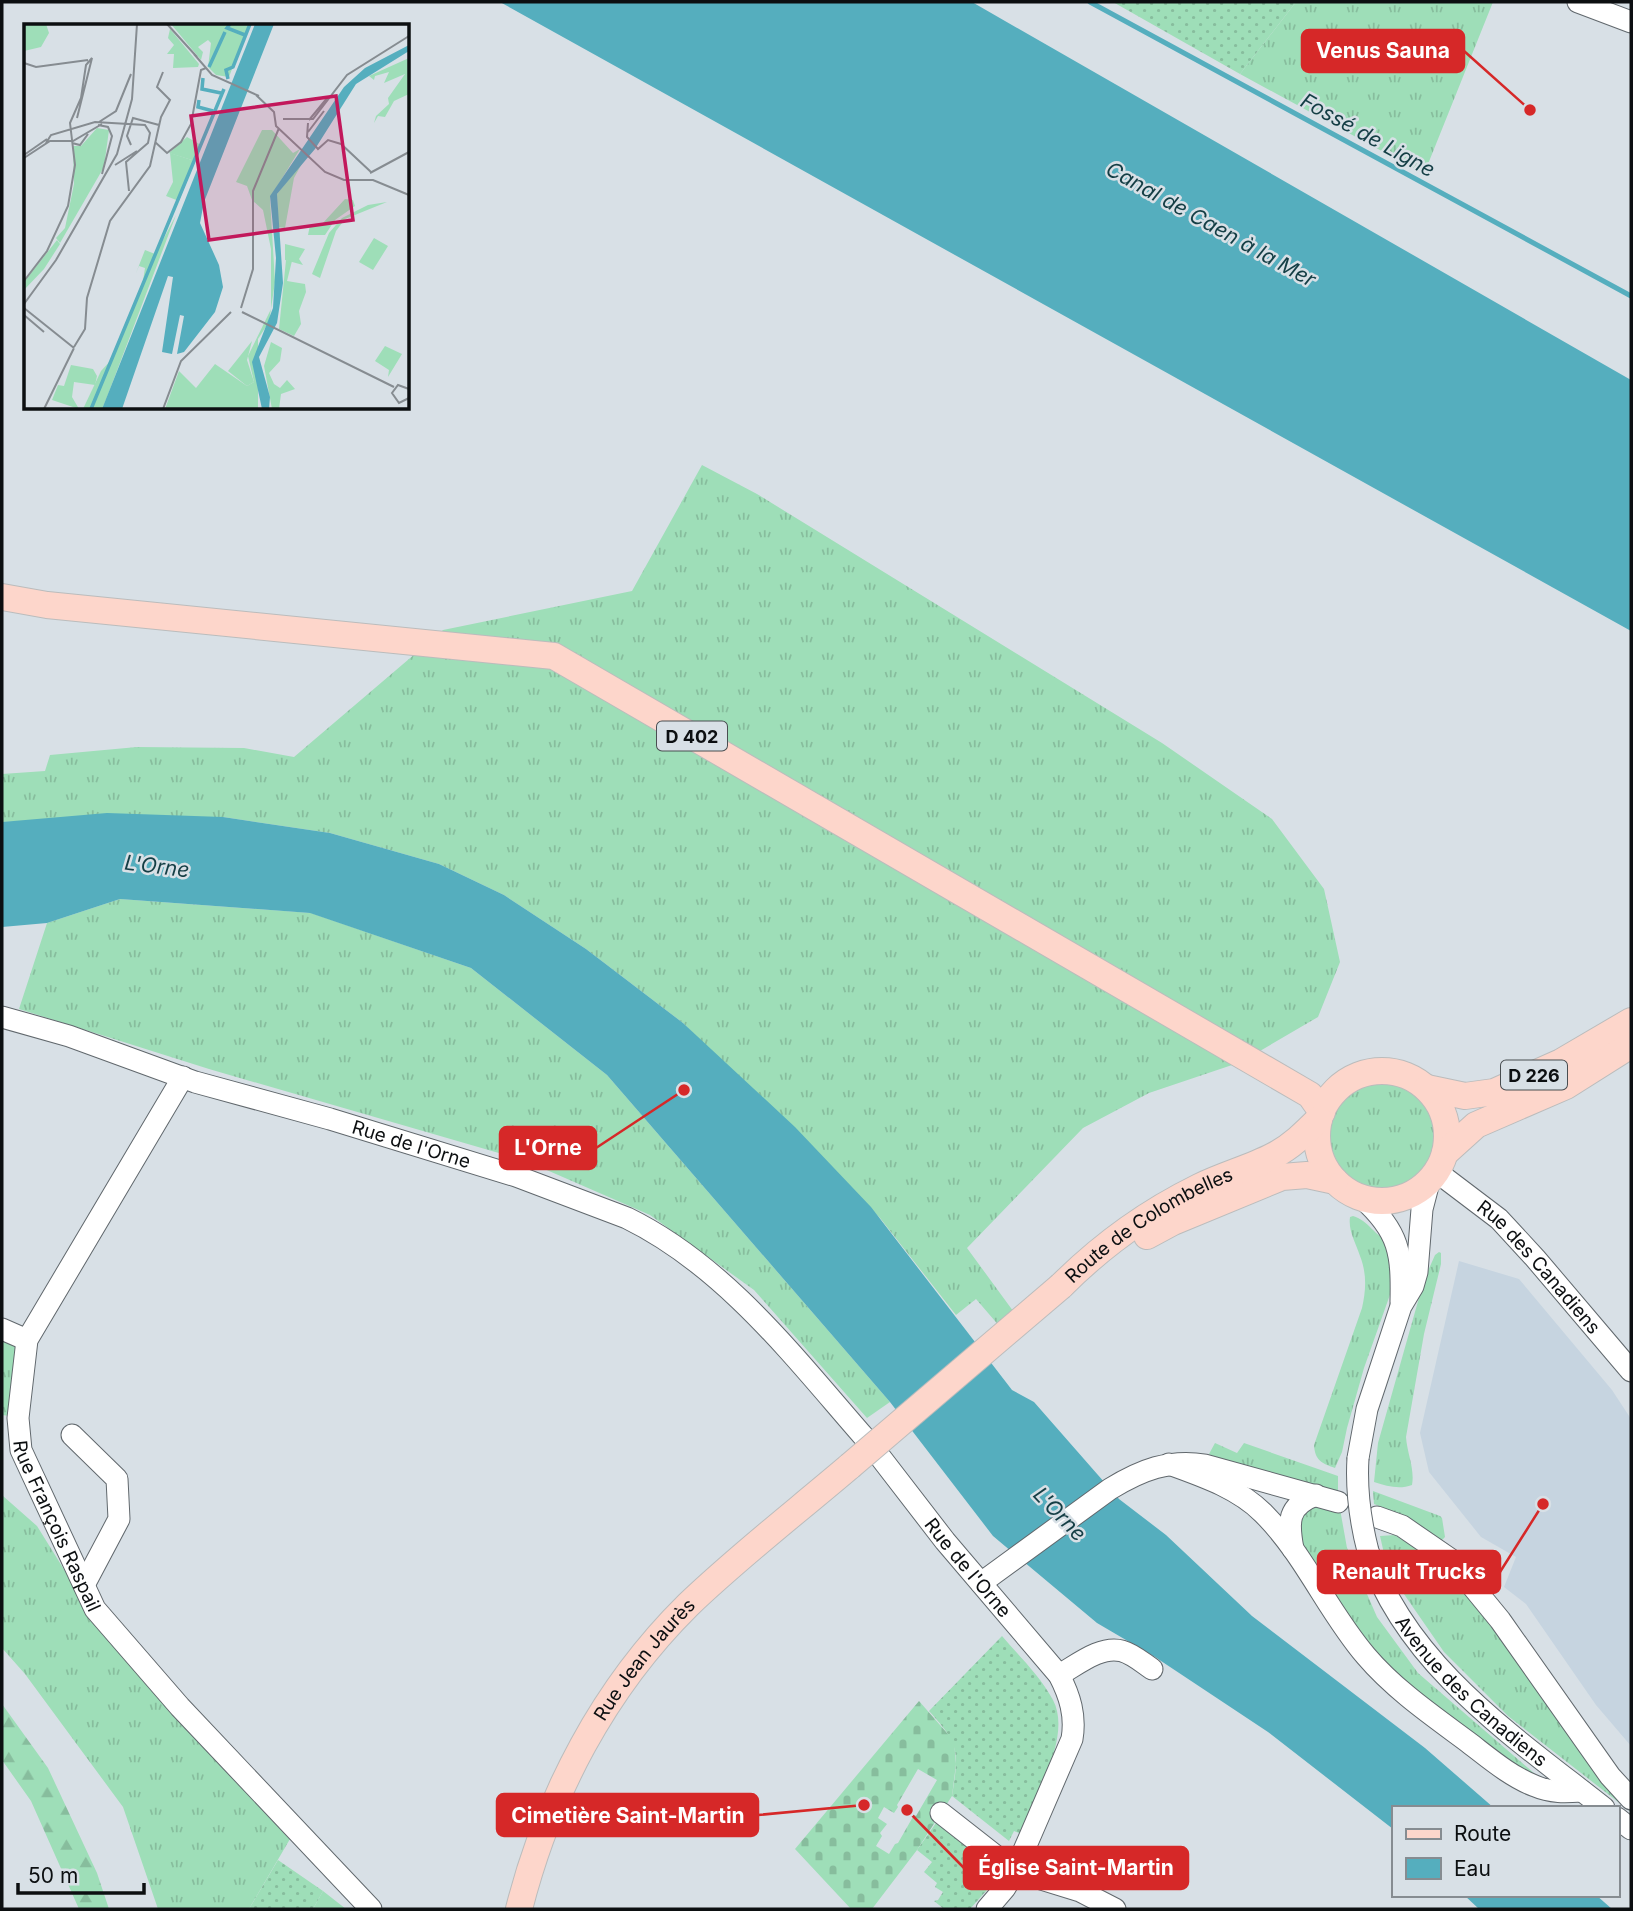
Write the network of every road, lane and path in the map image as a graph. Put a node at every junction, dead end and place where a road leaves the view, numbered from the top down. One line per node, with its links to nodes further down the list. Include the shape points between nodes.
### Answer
1 (1578, 2): 2 (street)
2 (1631, 22)
3 (2, 597): 9 (main road, D 402, via 554,656)
4 (2, 1017): 7 (street, Rue de l'Orne)
5 (1631, 1021): 8 (main road, Route de Colombelles / D 226, via 1561,1062 1494,1092 1465,1096)
6 (1631, 1045): 10 (main road, Route de Colombelles / D 226, via 1544,1097 1476,1125)
7 (183, 1077): 16 (street, Rue François Raspail); 19 (street, Rue de l'Orne, via 516,1176 643,1225 696,1262 744,1304)
8 (1427, 1088): 9 (main road, Route de Colombelles, via 1403,1074 1379,1070 1356,1076); 10 (main road, via 1445,1118 1448,1136)
9 (1320, 1106): 11 (main road, Route de Colombelles, via 1319,1152); 13 (main road, Route de Colombelles, via 1292,1144 1202,1186 1136,1224 1090,1257)
10 (1437, 1169): 12 (main road, Route de Colombelles, via 1411,1195 1398,1200); 14 (street, Avenue des Canadiens, via 1422,1209 1417,1272); 17 (street, Rue des Canadiens, via 1499,1219)
11 (1335, 1181): 12 (main road, Route de Colombelles); 13 (main road, Route de Colombelles, via 1300,1174 1272,1180 1173,1222)
12 (1362, 1198): 14 (street, Avenue des Canadiens, via 1384,1220 1398,1245)
13 (1061, 1286): 36 (main road, Rue Jean Jaurès, bridge, via 688,1605 635,1666 591,1730 538,1842)
14 (1401, 1306): 30 (street, Avenue des Canadiens, bridge, via 1367,1409 1358,1458 1360,1518 1368,1551 1390,1603 1422,1649 1516,1738)
15 (2, 1329): 16 (street)
16 (27, 1340): 27 (street, Rue François Raspail, via 18,1418 21,1450)
17 (1631, 1371)
18 (72, 1435): 27 (street, via 117,1479 119,1519)
19 (864, 1437)
20 (881, 1458): 26 (street, Rue de l'Orne)
21 (1169, 1464): 22 (street, via 1205,1465); 25 (street, via 1230,1488 1263,1512); 26 (street, via 1147,1469 1110,1489)
22 (1317, 1495): 23 (street); 25 (street, via 1294,1511 1289,1528)
23 (1338, 1502)
24 (1377, 1517): 31 (street, via 1402,1526 1450,1559)
25 (1293, 1550): 30 (street, via 1367,1657 1395,1684 1533,1786 1561,1793)
26 (981, 1583): 29 (street, Rue de l'Orne)
27 (84, 1586): 35 (street, Rue François Raspail, via 95,1609 180,1707)
28 (1152, 1669): 29 (street, via 1125,1651 1113,1649)
29 (1059, 1675): 34 (street, Rue de l'Orne, via 1073,1714 1072,1739)
30 (1583, 1791): 32 (street, Avenue des Canadiens)
31 (1631, 1799)
32 (1602, 1806)
33 (941, 1813): 34 (street)
34 (1015, 1871): 37 (street, Rue de l'Orne); 38 (street, via 1080,1891)
35 (371, 1909)
36 (519, 1909)
37 (986, 1909)
38 (1115, 1909)

